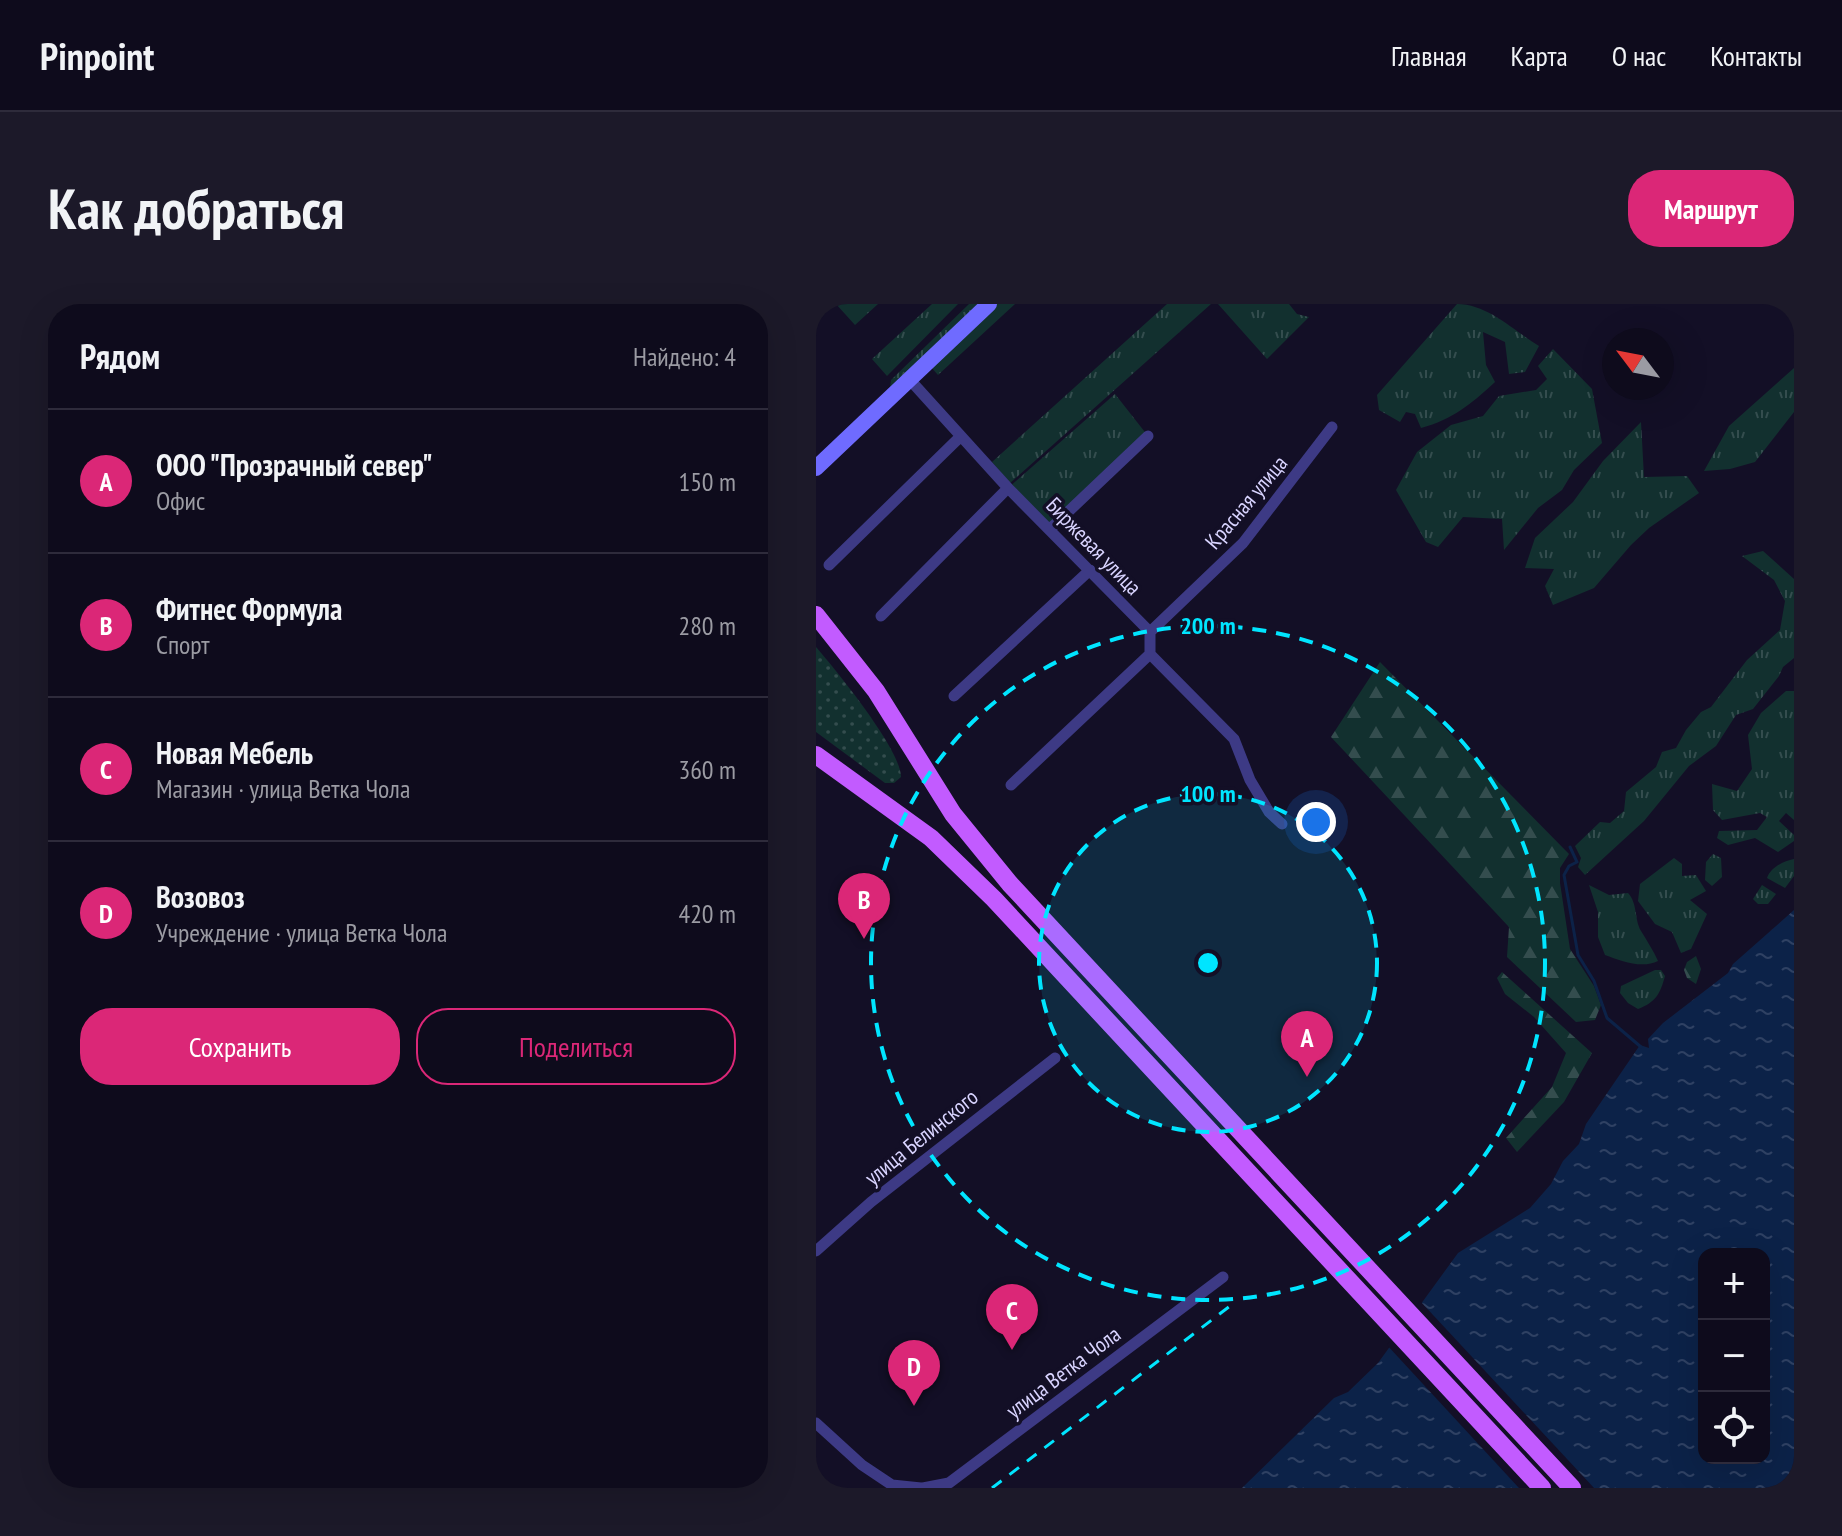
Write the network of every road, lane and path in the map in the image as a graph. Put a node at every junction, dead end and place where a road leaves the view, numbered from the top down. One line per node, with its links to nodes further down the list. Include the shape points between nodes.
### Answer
1 (989, 304): 2 (main road)
2 (911, 381): 4 (street, Биржевая улица); 6 (main road)
3 (1332, 427): 13 (street, Красная улица, via 1243,543)
4 (961, 436): 7 (street, Биржевая улица); 9 (street)
5 (1148, 436): 8 (street)
6 (816, 468)
7 (1008, 488): 8 (street, Биржевая улица); 12 (street)
8 (1050, 529): 10 (street, Биржевая улица)
9 (829, 565)
10 (1090, 570): 13 (street, Биржевая улица); 15 (street)
11 (816, 615): 25 (main road, via 876,691 953,814 991,861)
12 (881, 616)
13 (1150, 632): 14 (street)
14 (1150, 654): 17 (street); 18 (street, via 1234,739 1250,780)
15 (954, 696)
16 (816, 755): 24 (main road, via 931,838 983,888)
17 (1011, 785)
18 (1282, 824)
19 (1055, 1058): 20 (street, улица Белинского)
20 (816, 1251)
21 (1223, 1277): 23 (street, улица Ветка Чола, via 949,1483)
22 (816, 1423): 23 (street, улица Ветка Чола, via 892,1485)
23 (922, 1488)
24 (1542, 1488)
25 (1572, 1488)

